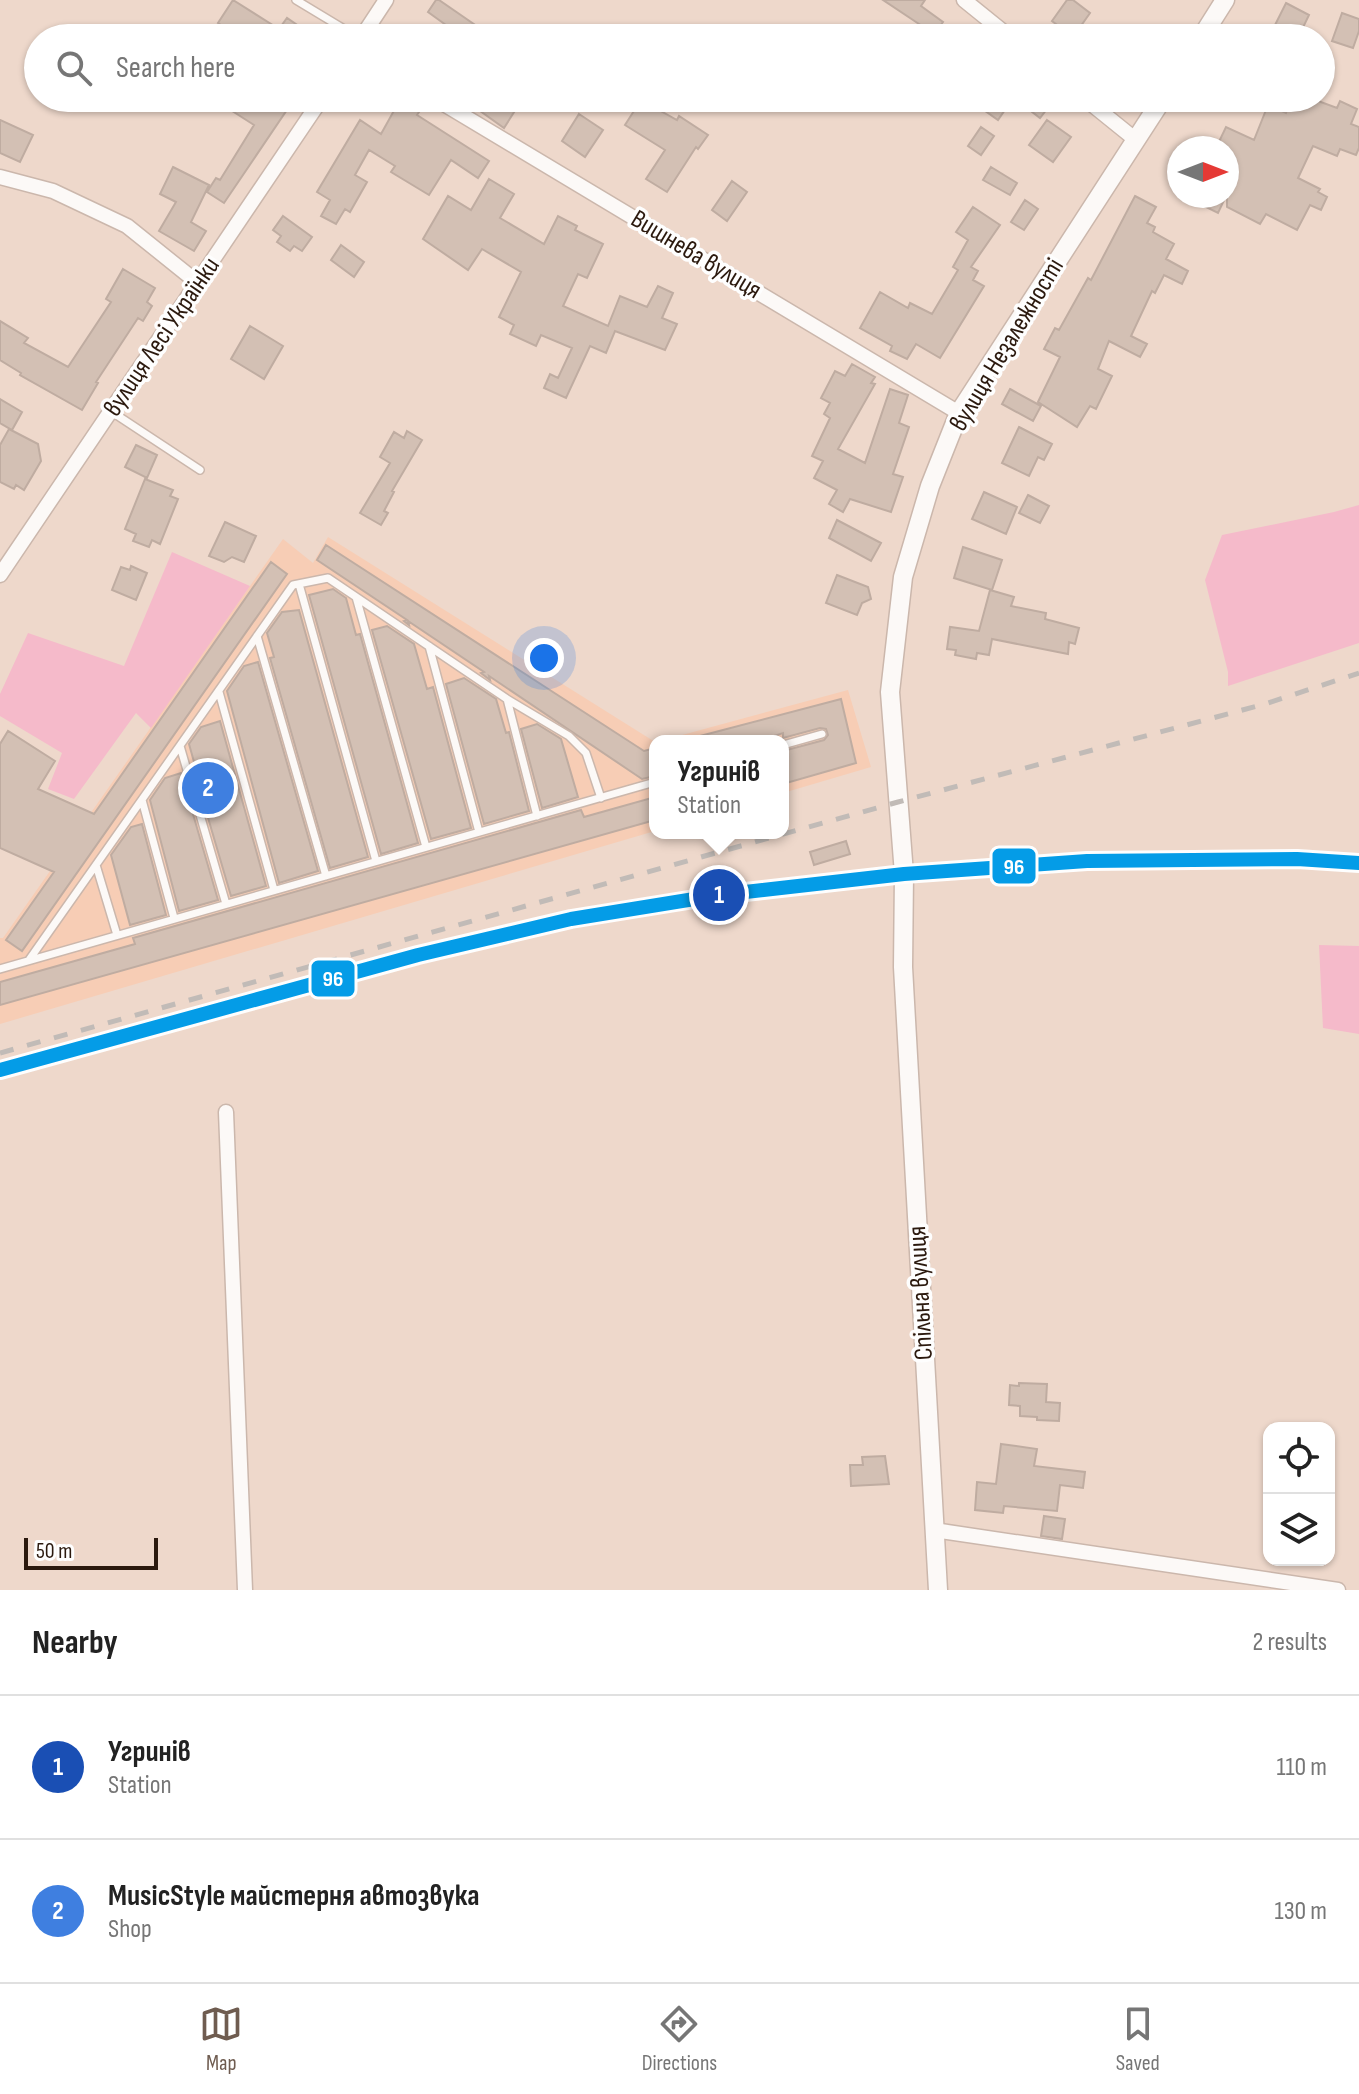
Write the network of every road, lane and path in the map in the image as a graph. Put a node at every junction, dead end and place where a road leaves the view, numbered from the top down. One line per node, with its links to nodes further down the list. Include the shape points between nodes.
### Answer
1 (296, 0): 5 (lane)
2 (386, 0): 6 (street)
3 (964, 0): 7 (street)
4 (1225, 0): 8 (street)
5 (336, 24)
6 (370, 24)
7 (994, 24)
8 (1210, 24)
9 (313, 112): 15 (street, вулиця Лесі Українки)
10 (457, 112): 17 (street, Вишнева вулиця)
11 (1101, 112): 13 (street)
12 (1154, 112): 13 (street, вулиця Незалежності)
13 (1136, 140): 17 (street, вулиця Незалежності)
14 (0, 177): 15 (street, via 53,191 127,226)
15 (198, 283): 16 (street, вулиця Лесі Українки)
16 (112, 412): 18 (lane); 19 (street, вулиця Лесі Українки)
17 (959, 413): 44 (street, вулиця Незалежності, via 903,577 890,692 904,874)
18 (200, 470)
19 (0, 575)
20 (299, 584): 21 (lane, via 328,578); 22 (lane, via 293,585); 35 (lane)
21 (356, 597): 23 (lane); 34 (lane)
22 (257, 636): 24 (lane); 37 (lane)
23 (429, 646): 25 (lane); 33 (lane)
24 (219, 692): 28 (lane); 38 (lane)
25 (507, 699): 30 (lane, via 569,736 586,753); 32 (lane)
26 (822, 734): 27 (lane)
27 (789, 743)
28 (180, 746): 31 (lane); 39 (lane)
29 (649, 784): 30 (lane)
30 (601, 798): 32 (lane)
31 (142, 800): 36 (lane); 40 (lane)
32 (537, 816): 33 (lane)
33 (479, 832): 34 (lane)
34 (426, 847): 35 (lane)
35 (376, 861): 37 (lane)
36 (96, 865): 41 (lane); 42 (lane)
37 (326, 876): 38 (lane)
38 (274, 890): 39 (lane)
39 (226, 904): 40 (lane)
40 (174, 918): 41 (lane)
41 (117, 935): 42 (lane)
42 (29, 960): 43 (lane)
43 (0, 969)
44 (905, 996): 46 (street, Спільна вулиця)
45 (226, 1112): 48 (street)
46 (934, 1530): 47 (street); 49 (street, Спільна вулиця)
47 (1236, 1583): 50 (street)
48 (245, 1590)
49 (938, 1590)
50 (1338, 1590)

